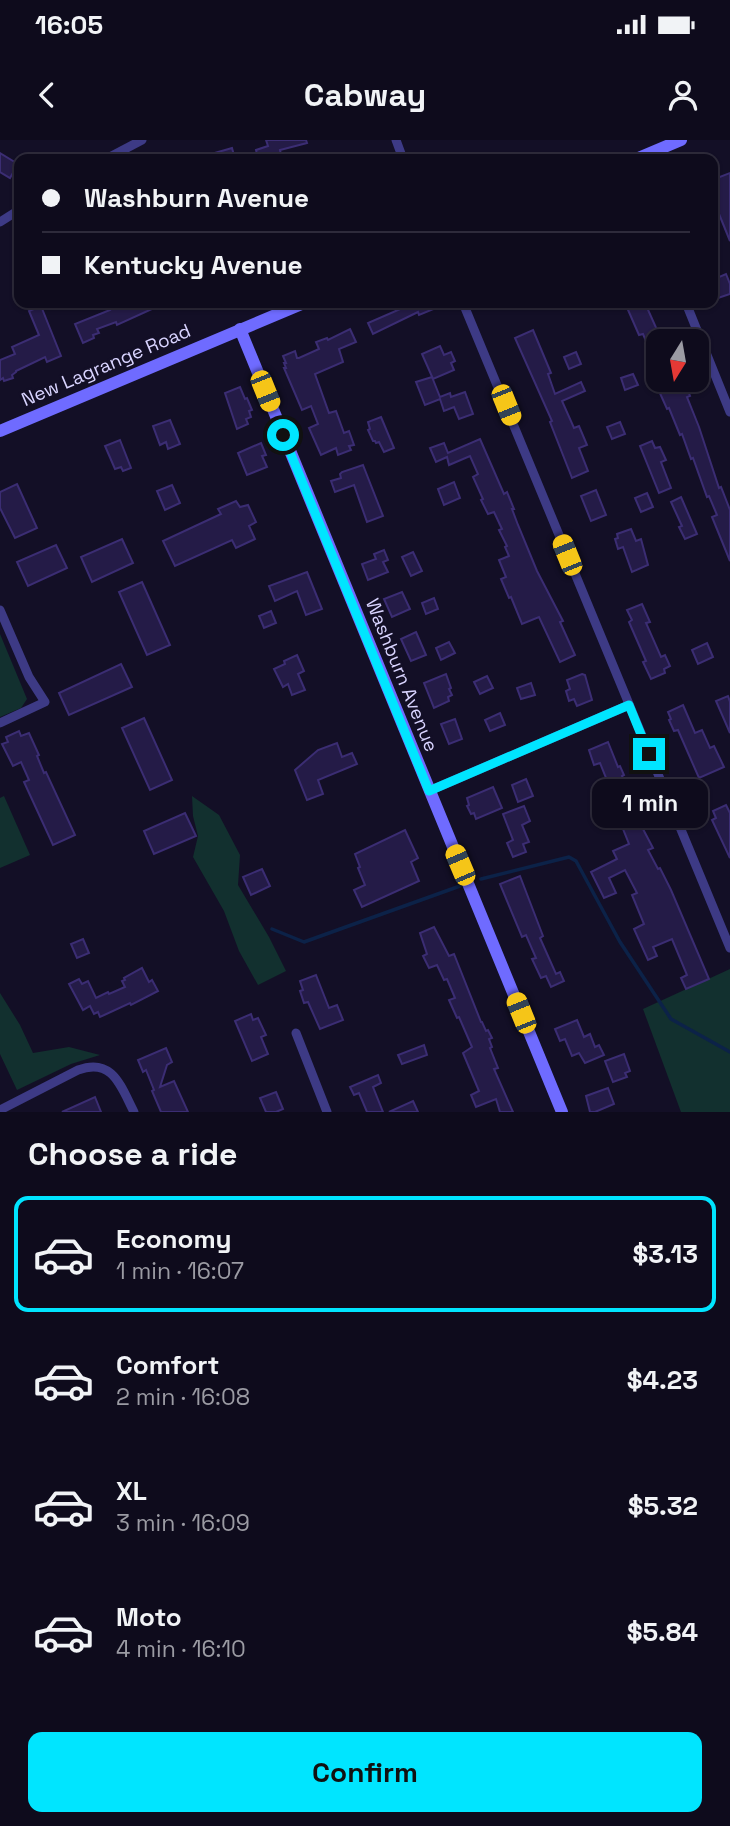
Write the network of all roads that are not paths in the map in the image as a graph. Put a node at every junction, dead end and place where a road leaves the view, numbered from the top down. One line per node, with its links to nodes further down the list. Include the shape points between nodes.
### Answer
1 (142, 140): 3 (street)
2 (681, 140): 4 (street)
3 (115, 154)
4 (648, 154)
5 (292, 308): 8 (street, New Lagrange Road)
6 (465, 308): 12 (street)
7 (688, 308): 9 (street)
8 (240, 329): 10 (street, New Lagrange Road); 14 (street, Washburn Avenue)
9 (730, 412)
10 (0, 431)
11 (0, 610): 13 (street, via 45,702)
12 (629, 705): 14 (street); 15 (street)
13 (0, 723)
14 (429, 791): 20 (street, Washburn Avenue)
15 (730, 948)
16 (296, 1033): 19 (street)
17 (0, 1110): 18 (street, via 88,1066 111,1073)
18 (134, 1112)
19 (327, 1112)
20 (562, 1112)

